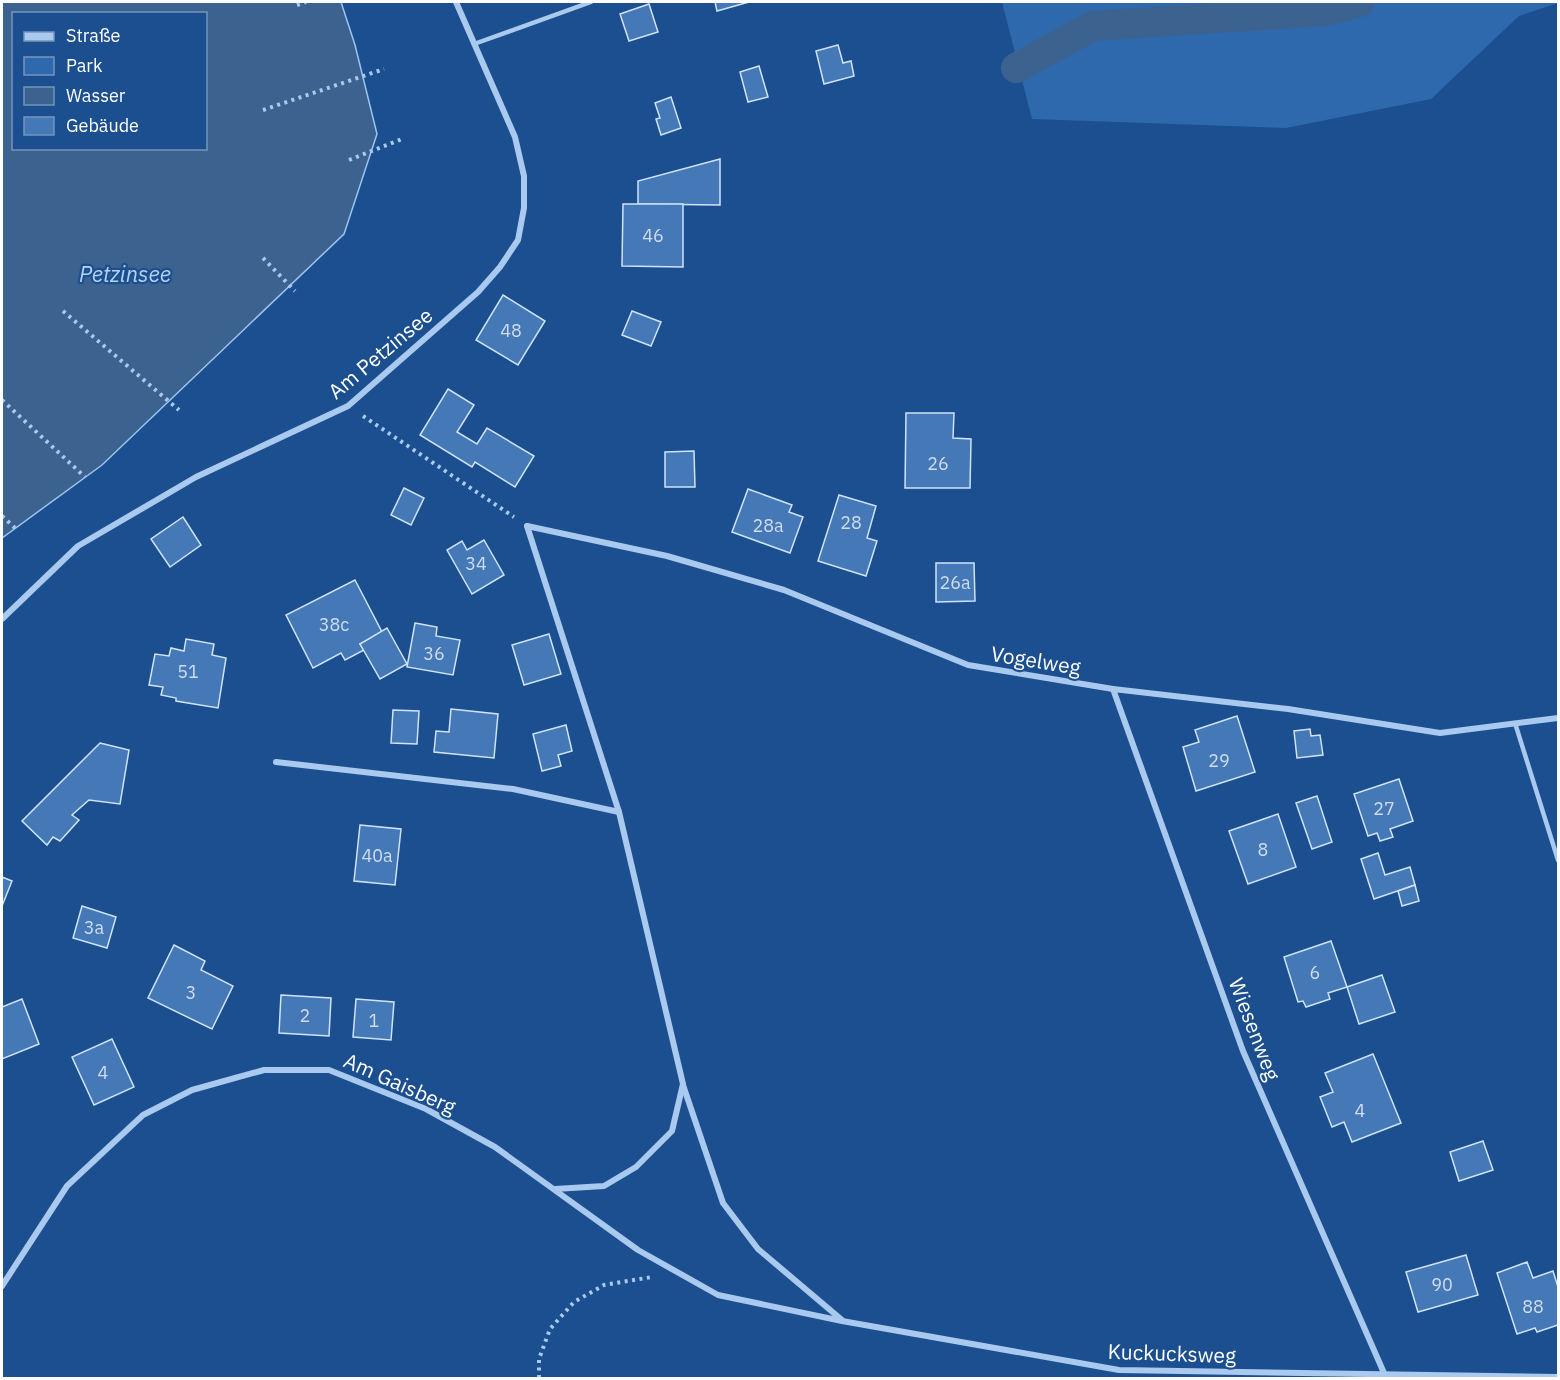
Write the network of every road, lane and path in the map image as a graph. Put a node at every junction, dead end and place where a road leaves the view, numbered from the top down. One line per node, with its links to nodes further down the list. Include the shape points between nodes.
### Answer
1 (306, 2): 4 (path)
2 (456, 2): 5 (street, Am Petzinsee)
3 (591, 2): 5 (lane)
4 (297, 5)
5 (474, 44): 14 (street, Am Petzinsee, via 515,137 524,176 518,240 478,292)
6 (384, 69): 7 (path)
7 (263, 110)
8 (402, 139): 9 (path)
9 (349, 160)
10 (263, 258): 11 (path)
11 (295, 291)
12 (63, 311): 15 (path)
13 (2, 400): 16 (path)
14 (348, 406): 18 (path); 20 (street, Am Petzinsee, via 196,477 78,546)
15 (179, 410)
16 (85, 477)
17 (2, 516): 19 (path)
18 (527, 526): 21 (street, Vogelweg, via 666,556 784,590 968,665); 25 (street)
19 (15, 528)
20 (2, 619)
21 (1113, 689): 23 (street, Vogelweg, via 1288,709 1440,733); 33 (street, Wiesenweg, via 1244,1051)
22 (1558, 718): 23 (street, Vogelweg)
23 (1515, 723): 26 (lane)
24 (276, 762): 25 (street, via 513,789)
25 (619, 812): 27 (street)
26 (1558, 860)
27 (682, 1084): 28 (street, via 672,1131 636,1167 604,1186); 32 (street, via 723,1203 758,1249)
28 (555, 1190): 30 (street, Am Gaisberg, via 495,1147 426,1109 329,1070 264,1070 192,1090 142,1114 67,1186); 31 (street, Am Gaisberg, via 638,1250)
29 (655, 1277): 35 (path, via 604,1285 574,1302 550,1329 539,1359)
30 (2, 1286)
31 (718, 1295): 32 (street, Kuckucksweg)
32 (842, 1321): 33 (street, Kuckucksweg, via 1119,1370)
33 (1384, 1373): 34 (street, Kuckucksweg)
34 (1558, 1377)
35 (539, 1378)

